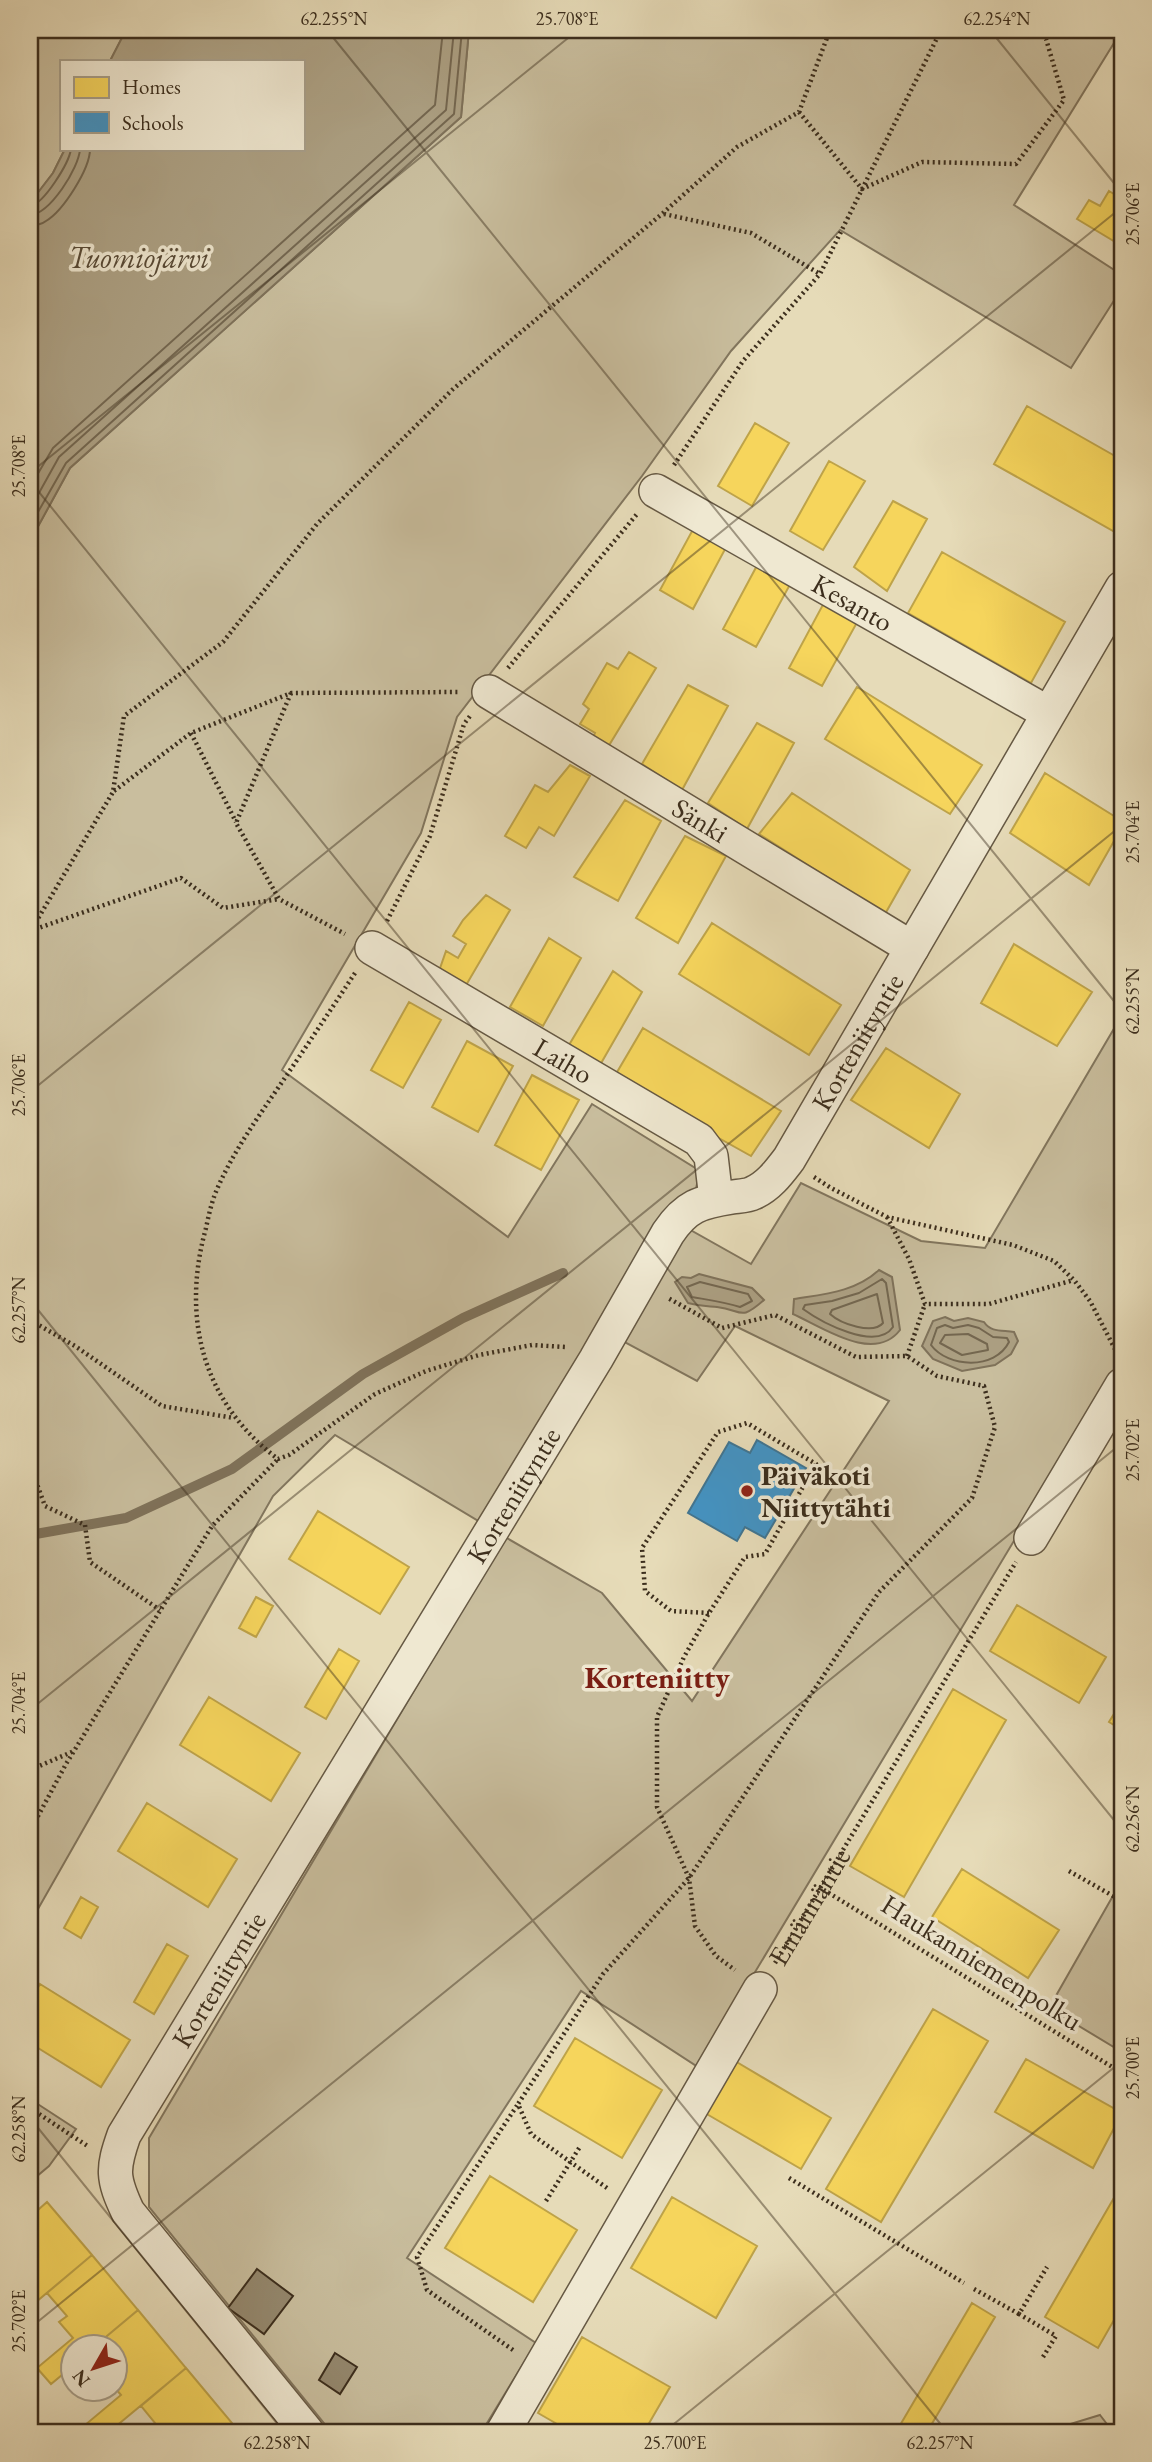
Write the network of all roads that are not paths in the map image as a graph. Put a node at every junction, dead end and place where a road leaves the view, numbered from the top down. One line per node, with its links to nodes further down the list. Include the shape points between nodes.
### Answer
1 (656, 491): 4 (street, Kesanto)
2 (1122, 588): 4 (street, Korteniityntie)
3 (489, 692): 6 (street, Sänki)
4 (1048, 713): 6 (street, Korteniityntie)
5 (372, 948): 7 (street, Laiho, via 699,1140 712,1156)
6 (912, 948): 7 (street, Korteniityntie, via 789,1159 772,1180 752,1194)
7 (716, 1199): 11 (street, Korteniityntie, via 678,1218 124,2135 115,2162 117,2190 128,2212)
8 (1117, 1407): 9 (street)
9 (1031, 1538)
10 (760, 1989): 12 (street, Emännäntie)
11 (307, 2432)
12 (503, 2432)

